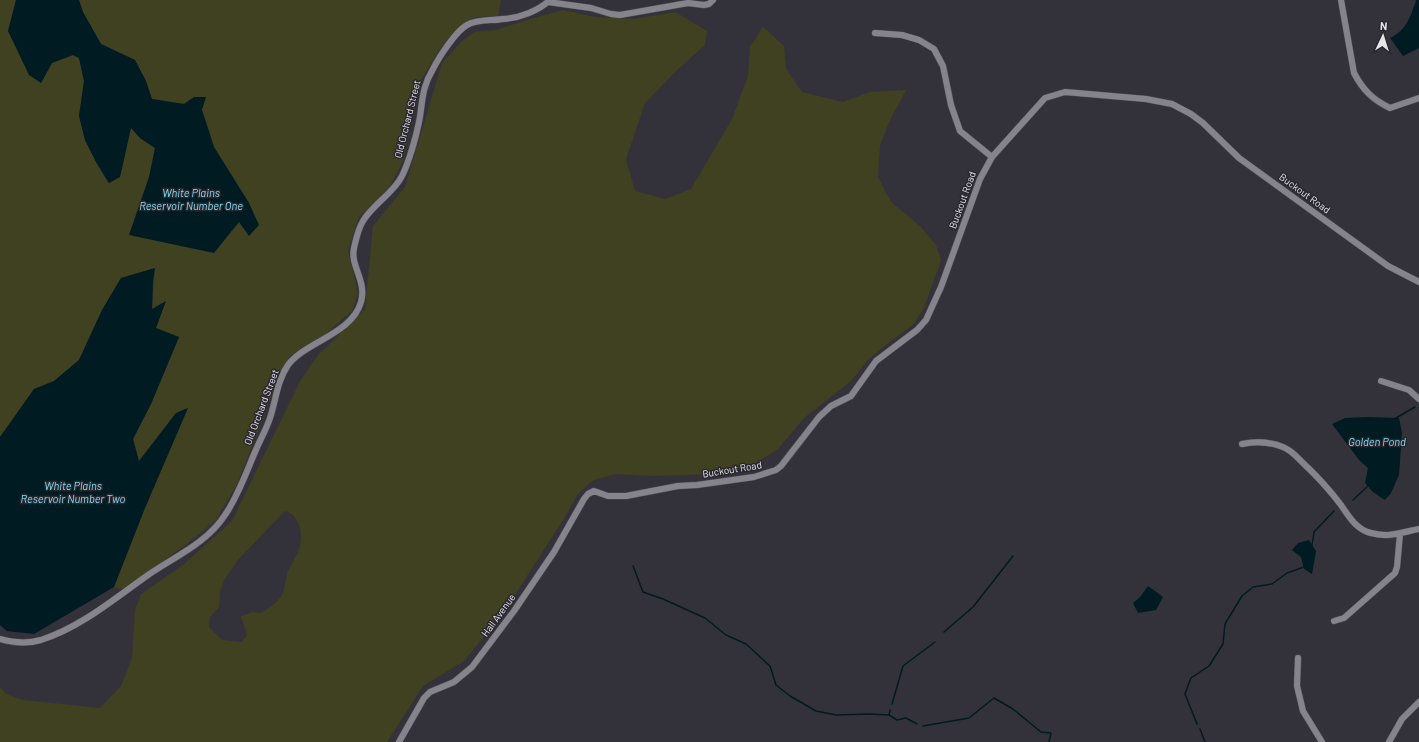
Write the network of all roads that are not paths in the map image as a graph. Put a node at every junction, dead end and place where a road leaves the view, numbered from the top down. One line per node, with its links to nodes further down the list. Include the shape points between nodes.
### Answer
1 (713, 0): 3 (street, via 704,5 688,3 620,14)
2 (1341, 0): 5 (street, via 1354,73 1360,84 1379,103 1390,108)
3 (549, 1): 15 (street, Old Orchard Street, via 540,8 515,18 476,21 469,24 458,34 432,69 424,88 419,122 402,176 396,187 368,214 360,228 353,252 361,280 361,302 352,317 341,328 301,353 288,365 241,485 219,523 191,548 68,629 28,642 12,642)
4 (875, 33): 6 (street, via 902,35 919,40 934,49 943,66 951,105 960,131)
5 (1419, 98)
6 (992, 157): 7 (street, Buckout Road, via 1045,98 1065,92 1146,99 1172,104 1191,114 1239,158 1383,262); 11 (street, Buckout Road, via 980,179 941,287 926,320 917,330 876,361 850,396 831,406 818,417 776,470 754,477 678,486 626,496)
7 (1419, 282)
8 (1381, 381): 9 (street, via 1409,390)
9 (1419, 399)
10 (1242, 444): 13 (street, via 1254,442 1284,447 1325,485 1350,519 1361,529 1371,534)
11 (603, 494): 18 (street, Hall Avenue, via 594,491 588,494 554,552 472,668 454,682 430,692 424,698)
12 (1419, 529): 13 (street)
13 (1400, 534): 14 (street, via 1395,573 1344,618)
14 (1334, 620)
15 (0, 638)
16 (1298, 658): 19 (street, via 1297,686 1301,706)
17 (1419, 702): 20 (street, via 1402,719)
18 (399, 742)
19 (1322, 742)
20 (1389, 742)

